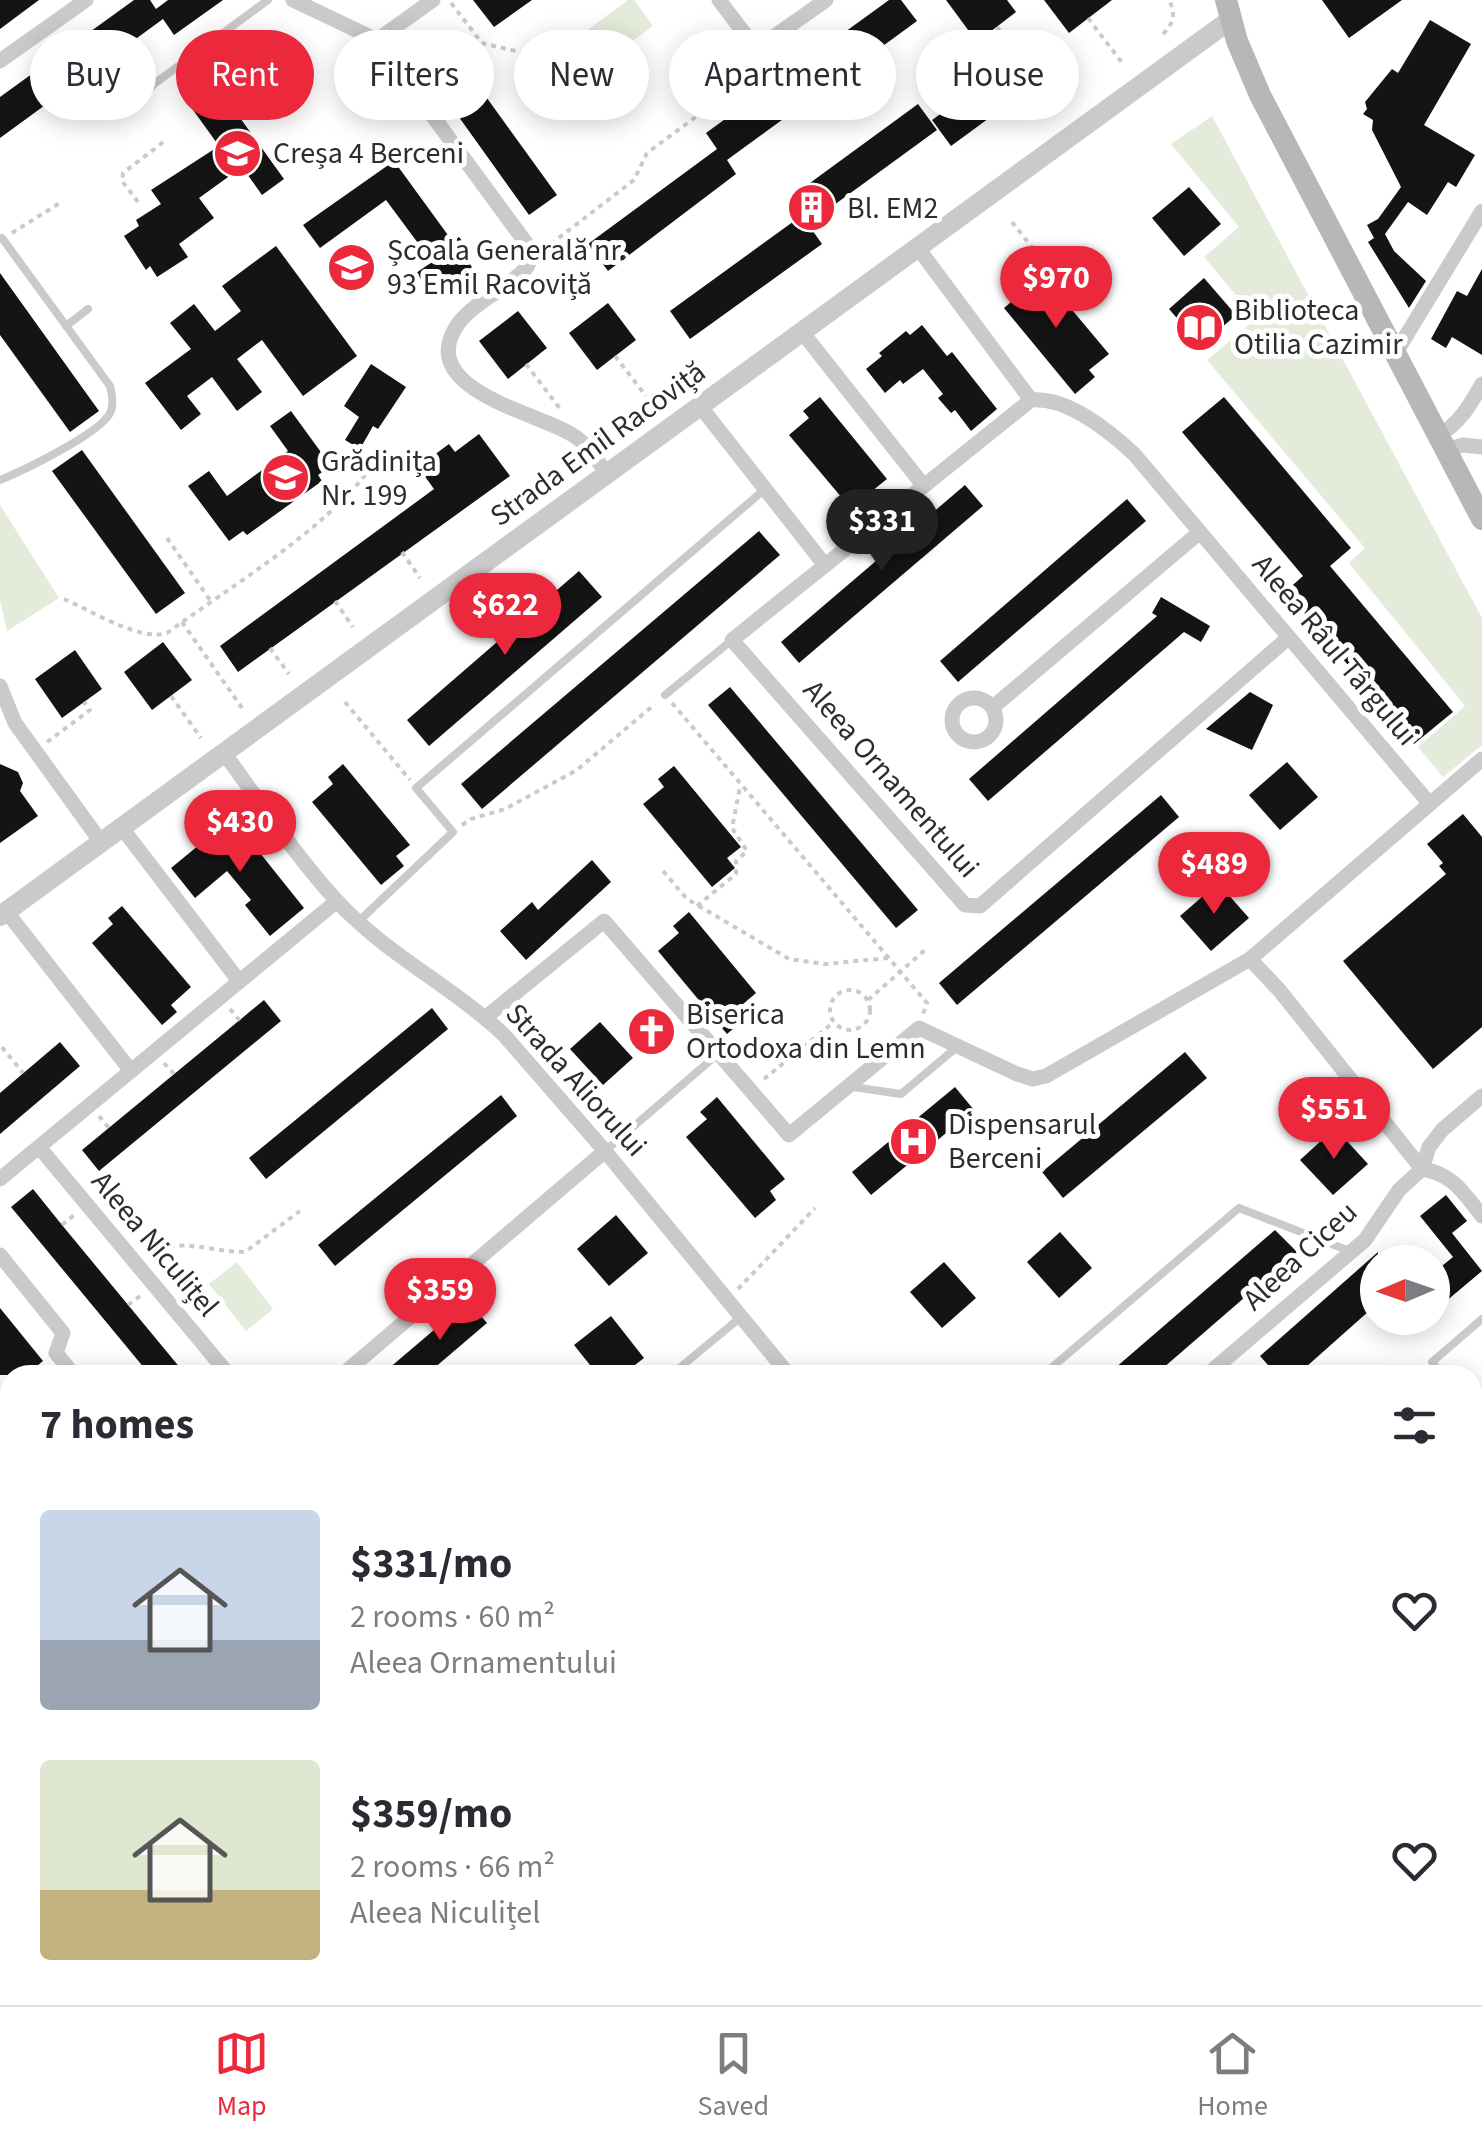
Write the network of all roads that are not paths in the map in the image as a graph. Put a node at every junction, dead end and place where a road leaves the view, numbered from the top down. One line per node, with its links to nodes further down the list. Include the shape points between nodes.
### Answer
1 (86, 0): 13 (street)
2 (268, 0): 14 (lane)
3 (293, 0): 9 (street)
4 (433, 0): 10 (street)
5 (719, 0): 11 (street)
6 (826, 0): 12 (street)
7 (1216, 0): 8 (street)
8 (1228, 10): 18 (street, Strada Emil Racoviță); 22 (main road, via 1260,95)
9 (357, 30)
10 (392, 30)
11 (742, 30)
12 (783, 30)
13 (0, 61)
14 (156, 83)
15 (436, 120): 28 (street, via 526,243 530,260 457,326 452,362 462,380 482,394 577,437)
16 (1482, 211): 22 (street)
17 (2, 238): 20 (lane)
18 (918, 248): 21 (street, Strada Emil Racoviță); 24 (street)
19 (88, 309): 20 (lane)
20 (66, 326): 29 (lane, via 110,386 111,411 45,459)
21 (802, 332): 25 (street, Strada Emil Racoviță); 30 (street)
22 (1395, 354): 26 (main road)
23 (1482, 384): 26 (street)
24 (1031, 400): 30 (street); 33 (street, Aleea Râul Târgului, via 1061,405 1117,439)
25 (700, 406): 28 (street, Strada Emil Racoviță); 31 (street)
26 (1442, 443): 27 (street); 32 (main road)
27 (1482, 447)
28 (607, 474): 40 (street, Strada Emil Racoviță)
29 (0, 480)
30 (923, 485): 34 (street)
31 (765, 489): 34 (street); 47 (lane, via 416,788 453,832)
32 (1482, 518)
33 (1200, 532): 35 (street, Aleea Râul Târgului); 39 (street)
34 (824, 564): 36 (street)
35 (1288, 638): 36 (street, Aleea Ornamentului, via 973,908); 42 (street, Aleea Râul Târgului)
36 (732, 640): 38 (lane)
37 (0, 686): 44 (street, via 10,714)
38 (665, 695)
39 (992, 708)
40 (224, 753): 43 (street, Strada Emil Racoviță); 45 (street, Strada Aliorului)
41 (1482, 759): 42 (street)
42 (1429, 804): 48 (street)
43 (122, 828): 44 (street, Strada Emil Racoviță); 49 (street)
44 (101, 842): 46 (street, Strada Emil Racoviță)
45 (337, 901): 47 (street, Strada Aliorului); 49 (street)
46 (3, 914): 53 (street)
47 (359, 921): 50 (street, Strada Aliorului)
48 (1250, 959): 51 (street, via 1046,1076 1016,1074); 58 (street)
49 (240, 981): 53 (street)
50 (486, 1018): 52 (street, via 604,921); 57 (street, Strada Aliorului)
51 (958, 1046): 54 (lane, via 901,1094); 54 (street, via 919,1028)
52 (719, 1053): 54 (street, via 789,1134); 57 (lane)
53 (131, 1071): 56 (street)
54 (848, 1086)
55 (1482, 1096): 58 (street, Aleea Ciceu, via 1442,1130)
56 (39, 1148): 59 (street); 66 (street, Aleea Niculițel)
57 (605, 1151): 63 (street, Strada Aliorului); 67 (street)
58 (1422, 1169): 60 (street, via 1454,1180); 61 (street, Aleea Ciceu)
59 (0, 1179)
60 (1482, 1216)
61 (1352, 1252): 70 (lane, via 1240,1208); 71 (street, Aleea Ciceu)
62 (0, 1255): 65 (street, via 63,1333 56,1353)
63 (741, 1317): 68 (lane); 69 (street, Strada Aliorului)
64 (1482, 1319): 72 (lane)
65 (66, 1365)
66 (220, 1365)
67 (354, 1365)
68 (683, 1365)
69 (780, 1365)
70 (1054, 1365)
71 (1219, 1365)
72 (1435, 1365)

